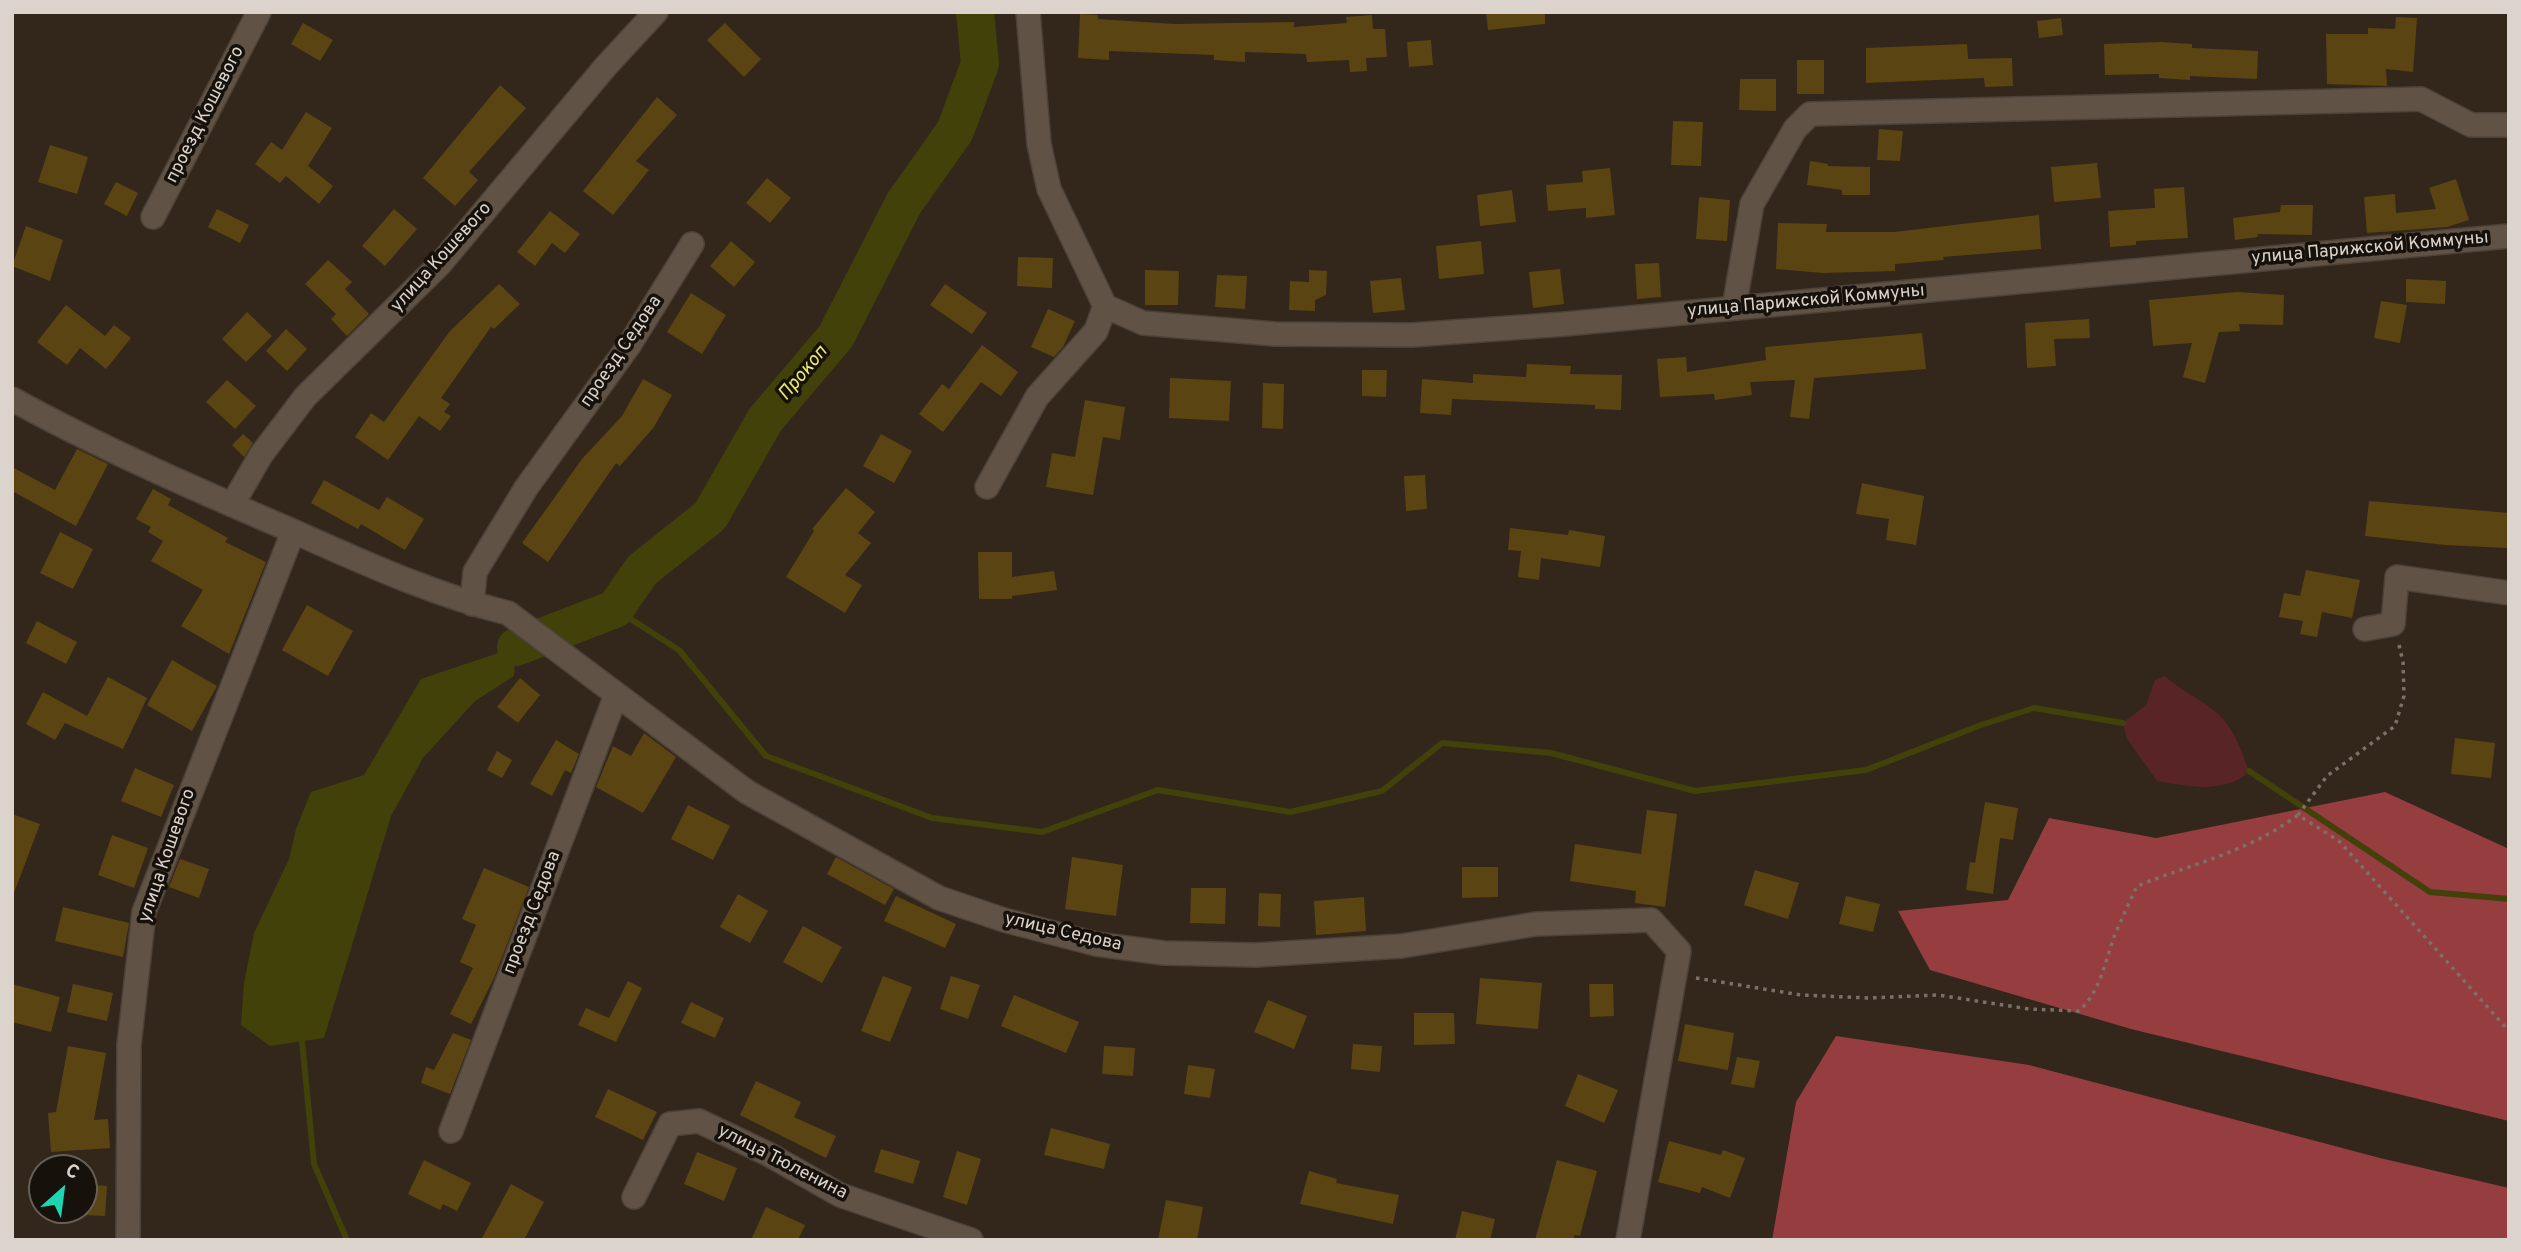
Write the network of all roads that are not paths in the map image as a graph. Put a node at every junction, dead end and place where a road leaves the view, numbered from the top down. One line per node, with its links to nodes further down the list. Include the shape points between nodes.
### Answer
1 (259, 12): 5 (street, проезд Кошевого)
2 (1028, 12): 8 (street, via 1039,144 1049,189)
3 (655, 13): 12 (street, улица Кошевого, via 440,264 306,397 261,455)
4 (2509, 125): 9 (street, via 2471,125 2421,99 1810,114 1795,129 1752,204)
5 (153, 217)
6 (2509, 236): 9 (street, улица Парижской Коммуны)
7 (692, 244): 15 (street, проезд Седова, via 630,344 526,488 475,572)
8 (1105, 306): 9 (street, улица Парижской Коммуны, via 1143,323 1275,334 1399,335); 11 (street, via 1096,331 1037,397)
9 (1734, 308)
10 (12, 399): 12 (street)
11 (987, 487)
12 (232, 505): 13 (street)
13 (293, 532): 15 (street, via 378,570); 20 (street, улица Кошевого, via 144,912 129,1045)
14 (2509, 593): 16 (street, via 2397,577 2393,624)
15 (472, 604): 17 (street, улица Седова, via 508,614)
16 (2365, 629)
17 (616, 695): 18 (street, проезд Седова); 22 (street, улица Седова, via 747,792 939,898 1097,944 1164,953 1256,955 1402,946 1536,924 1651,920 1679,951)
18 (451, 1130)
19 (634, 1197): 21 (street, улица Тюленина, via 670,1124 699,1121 840,1195)
20 (128, 1240)
21 (971, 1240)
22 (1628, 1240)

